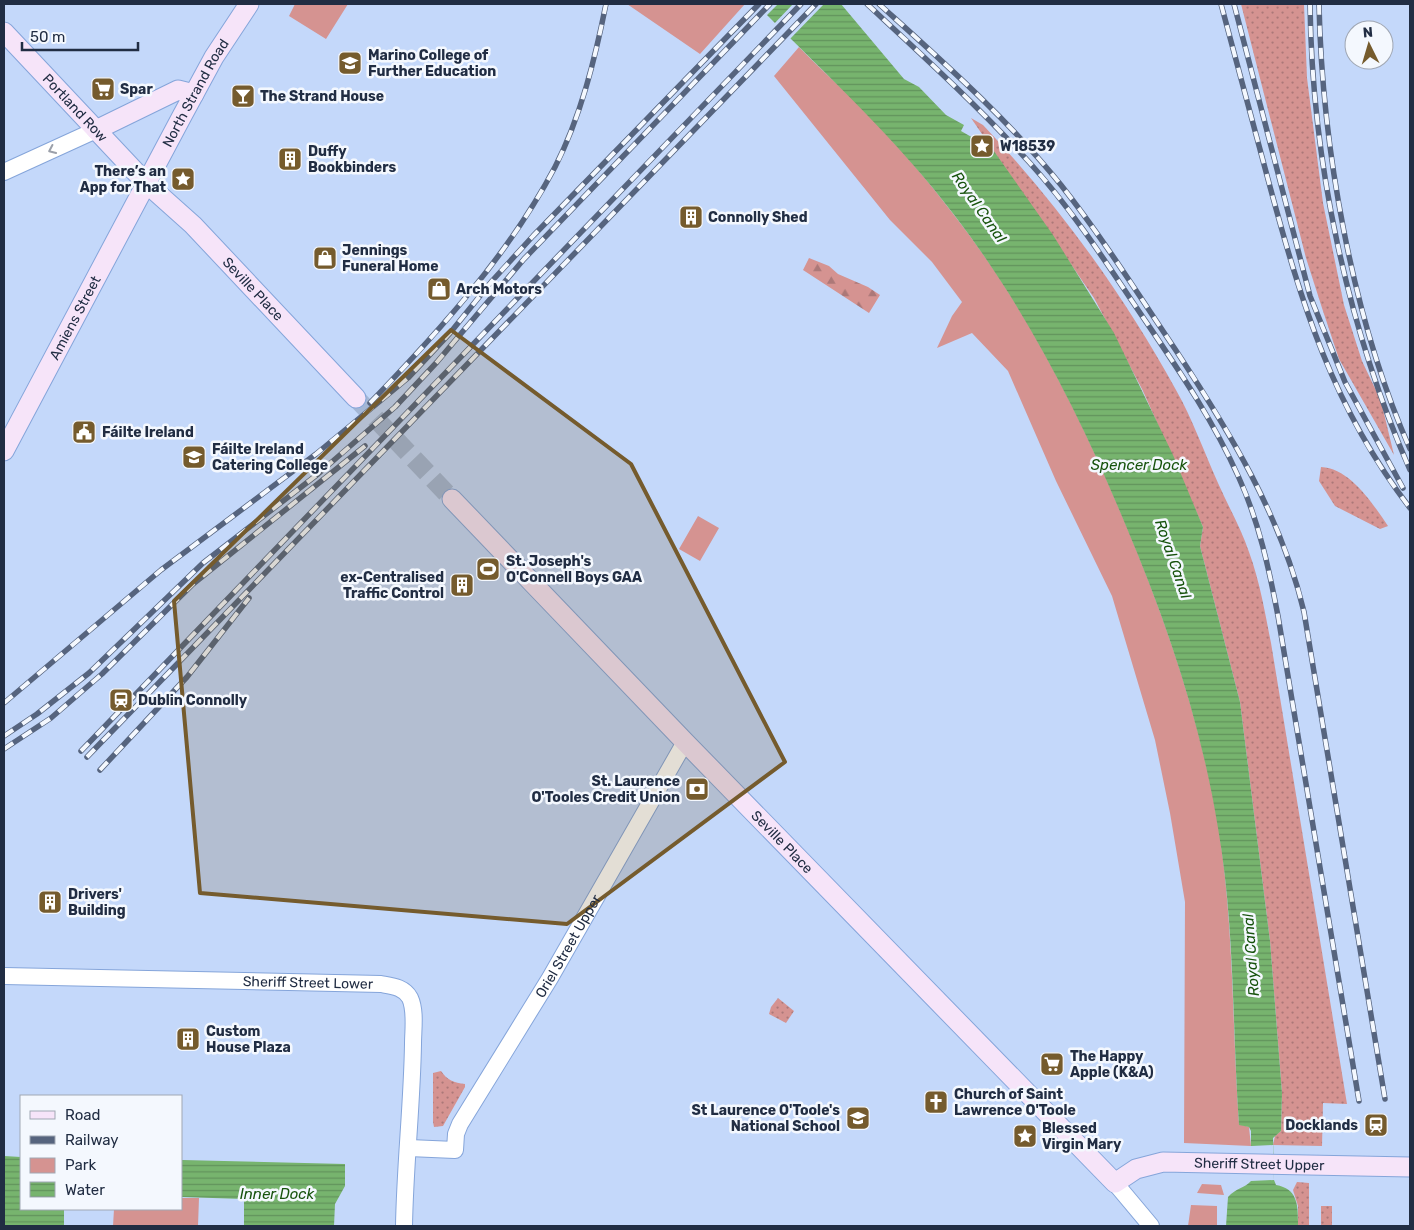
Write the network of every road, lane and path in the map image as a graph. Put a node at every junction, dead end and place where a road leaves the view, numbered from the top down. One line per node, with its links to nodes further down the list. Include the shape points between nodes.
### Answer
1 (249, 4): 3 (main road, North Strand Road)
2 (4, 32): 4 (main road, Portland Row)
3 (194, 94): 4 (main road, via 178,90); 6 (main road, North Strand Road)
4 (96, 130): 5 (street, one-way to 5); 6 (main road, Portland Row)
5 (4, 172)
6 (146, 182): 7 (main road, Seville Place, via 192,224); 8 (main road, Amiens Street)
7 (356, 398)
8 (4, 451)
9 (452, 499): 10 (main road, Seville Place)
10 (685, 742): 12 (street, Oriel Street Upper, via 550,978 460,1124 456,1150); 14 (main road, Seville Place)
11 (4, 976): 12 (street, Sheriff Street Lower, via 395,986 406,991 413,1010)
12 (408, 1148): 15 (street, Sheriff Street Lower)
13 (1410, 1167): 14 (main road, Sheriff Street Upper, via 1153,1164 1129,1172)
14 (1115, 1183): 16 (street)
15 (404, 1226)
16 (1152, 1226)

